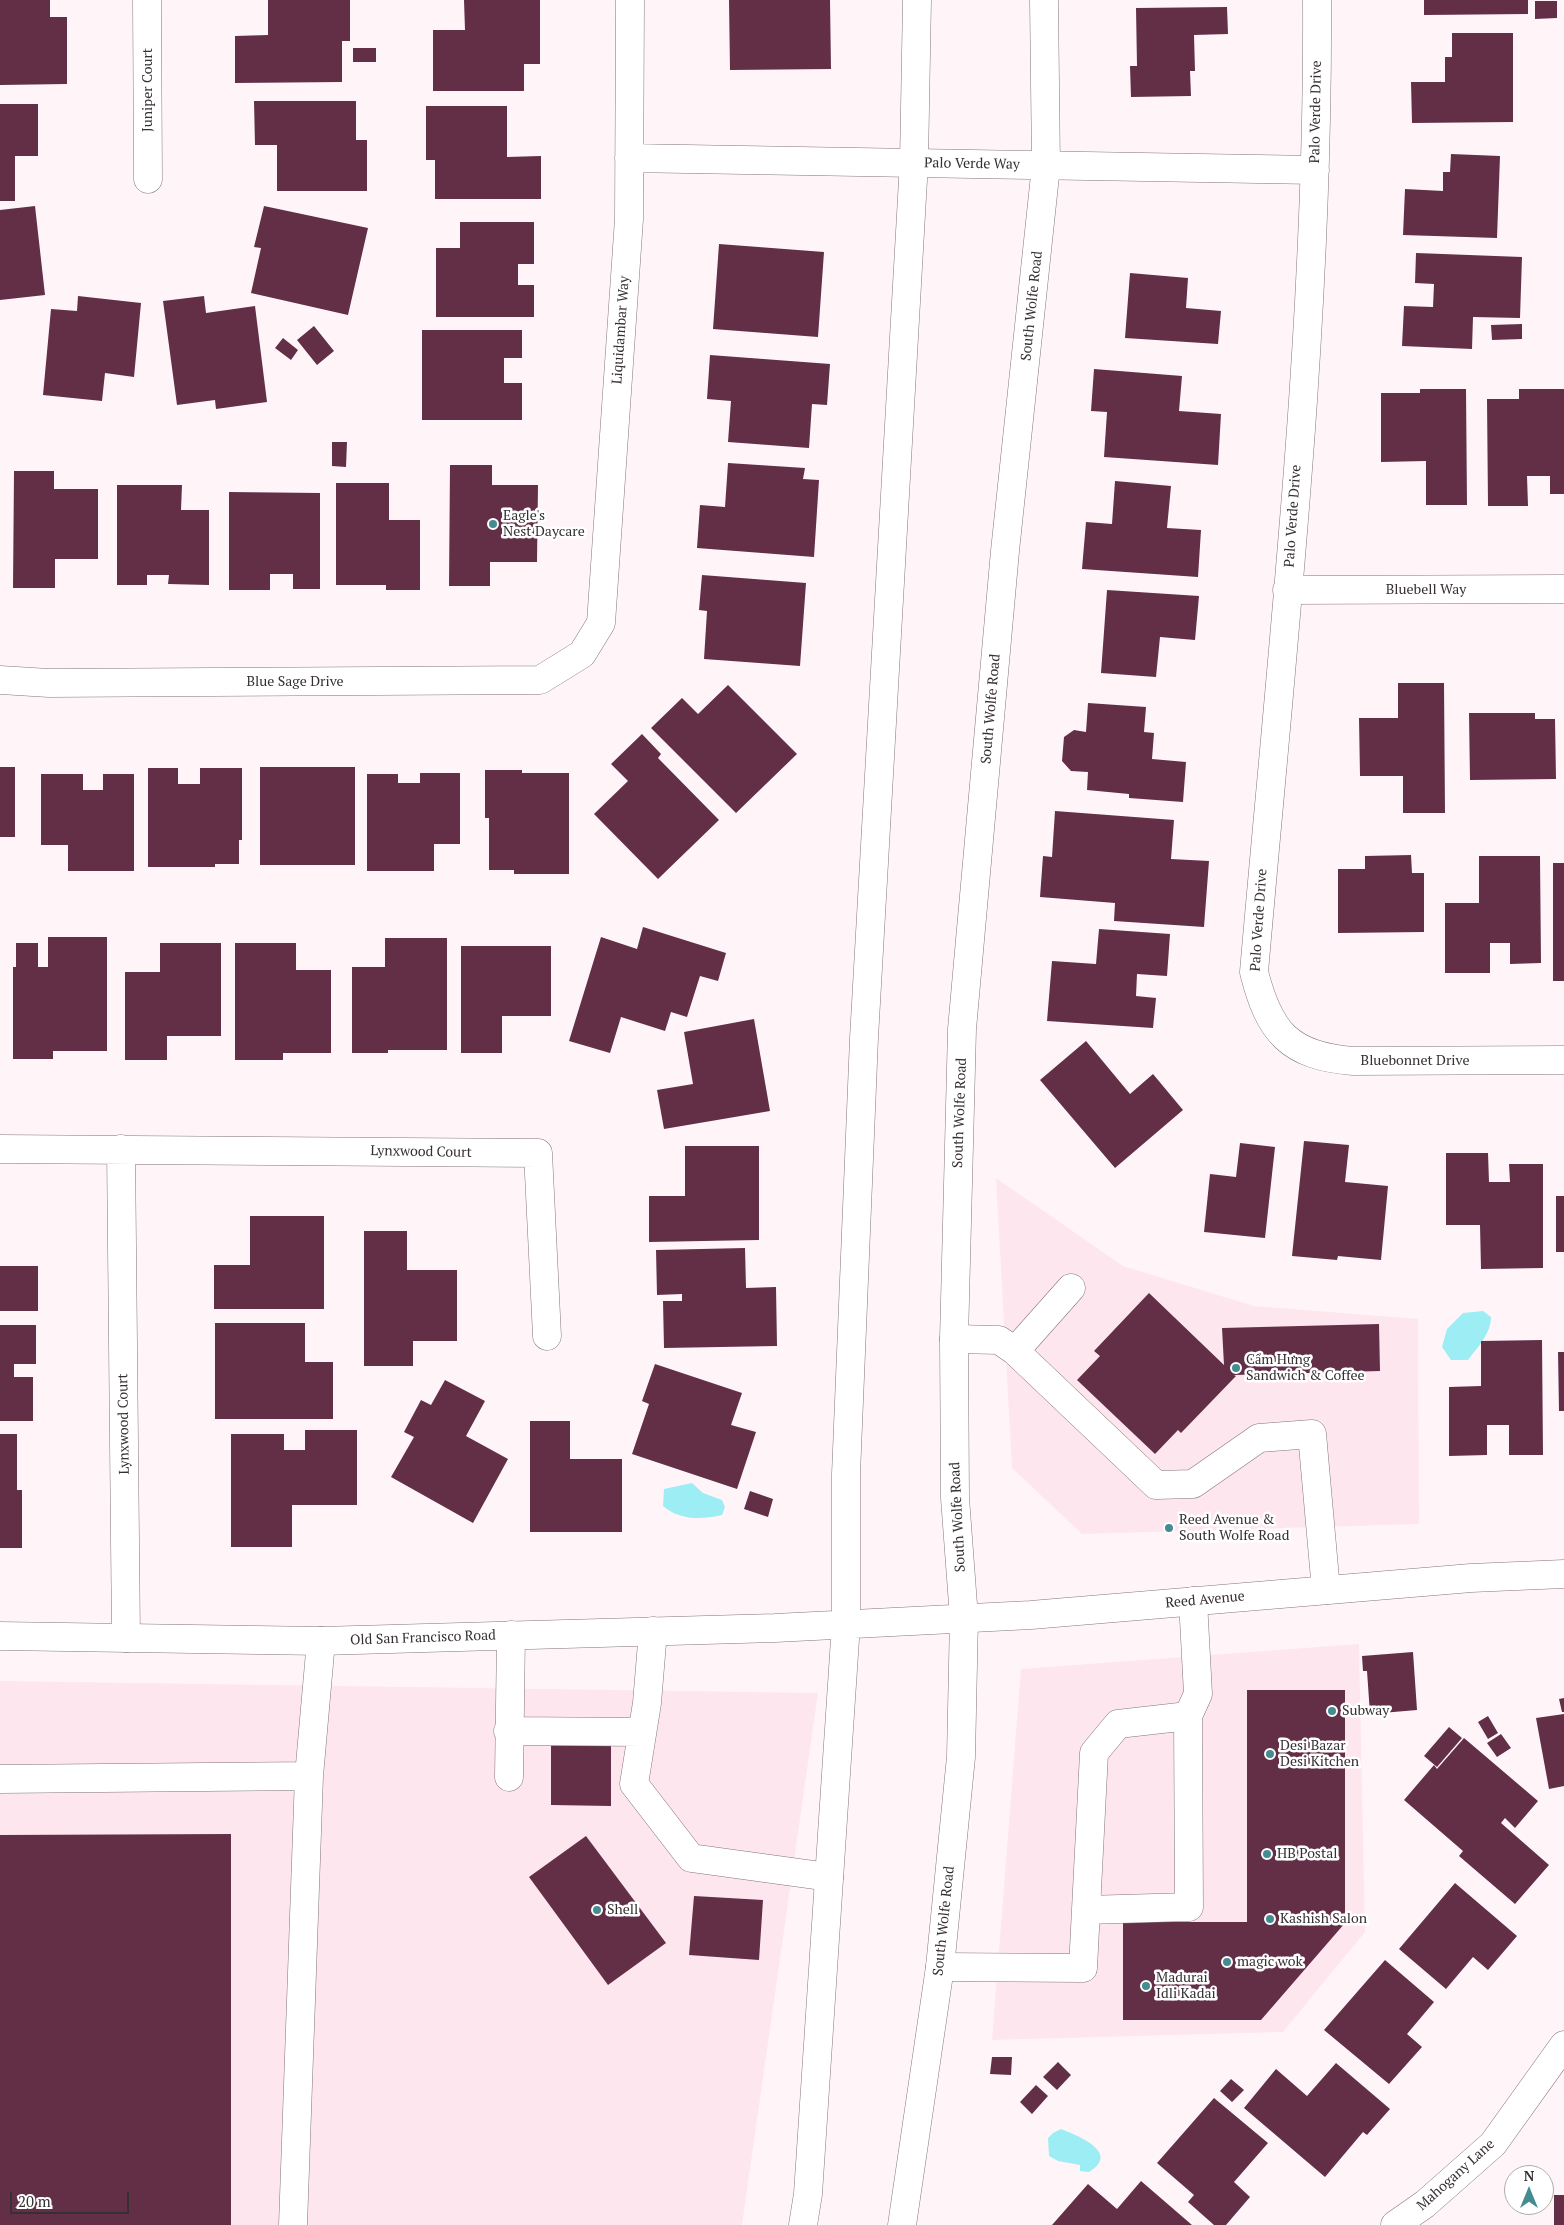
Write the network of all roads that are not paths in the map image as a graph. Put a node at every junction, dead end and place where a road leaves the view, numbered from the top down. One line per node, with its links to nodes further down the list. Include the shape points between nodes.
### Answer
1 (147, 0): 10 (main road, Juniper Court)
2 (630, 0): 6 (main road, Liquidambar Way)
3 (917, 0): 7 (main road)
4 (1044, 0): 8 (main road, South Wolfe Road)
5 (1317, 0): 9 (main road, Palo Verde Drive)
6 (629, 158): 7 (main road, Palo Verde Way); 13 (main road, Liquidambar Way, via 629,218 601,623)
7 (914, 162): 8 (main road, Palo Verde Way); 27 (main road, via 864,1038 846,1474)
8 (1046, 166): 9 (main road, Palo Verde Way); 21 (main road, South Wolfe Road, via 1005,552 962,1029)
9 (1315, 170): 11 (main road, Palo Verde Drive)
10 (148, 180)
11 (1287, 590): 12 (main road, Bluebell Way); 15 (main road, Palo Verde Drive, via 1254,972 1262,1004)
12 (1564, 590)
13 (582, 654): 14 (main road, Blue Sage Drive, via 540,680 49,683)
14 (0, 680)
15 (1275, 1027): 16 (main road, Bluebonnet Drive, via 1290,1042 1331,1059)
16 (1564, 1060)
17 (0, 1149): 18 (main road, Lynxwood Court)
18 (121, 1149): 20 (main road, Lynxwood Court, via 538,1153); 31 (main road, Lynxwood Court)
19 (1071, 1288): 22 (main road)
20 (547, 1336)
21 (954, 1339): 22 (main road, via 1000,1340); 26 (main road, South Wolfe Road, via 955,1498)
22 (1015, 1351): 24 (main road, via 1156,1485 1193,1484 1259,1438 1312,1434)
23 (1564, 1574): 24 (main road, Reed Avenue)
24 (1326, 1590): 25 (main road, Reed Avenue)
25 (1193, 1601): 26 (main road, Reed Avenue); 33 (main road, via 1198,1694)
26 (964, 1618): 27 (main road, Reed Avenue); 41 (main road, South Wolfe Road, via 961,1758)
27 (846, 1624): 28 (main road, Old San Francisco Road); 39 (main road)
28 (653, 1631): 29 (main road, Old San Francisco Road); 35 (main road)
29 (511, 1635): 32 (main road, Old San Francisco Road); 34 (main road)
30 (0, 1636): 31 (main road, Old San Francisco Road)
31 (126, 1638): 32 (main road, Old San Francisco Road)
32 (321, 1641): 36 (main road)
33 (1188, 1716): 40 (main road, via 1118,1724 1094,1753); 40 (main road, via 1189,1907)
34 (508, 1731): 35 (main road); 37 (main road)
35 (642, 1732): 39 (main road, via 634,1784 692,1858)
36 (309, 1776): 38 (main road); 43 (main road)
37 (509, 1777)
38 (0, 1779)
39 (829, 1877): 44 (main road)
40 (1086, 1910): 41 (main road, via 1083,1968)
41 (940, 1967): 45 (main road, South Wolfe Road)
42 (1564, 2045): 46 (main road, Mahogany Lane, via 1493,2144 1425,2204)
43 (293, 2225)
44 (804, 2225)
45 (902, 2225)
46 (1395, 2225)

